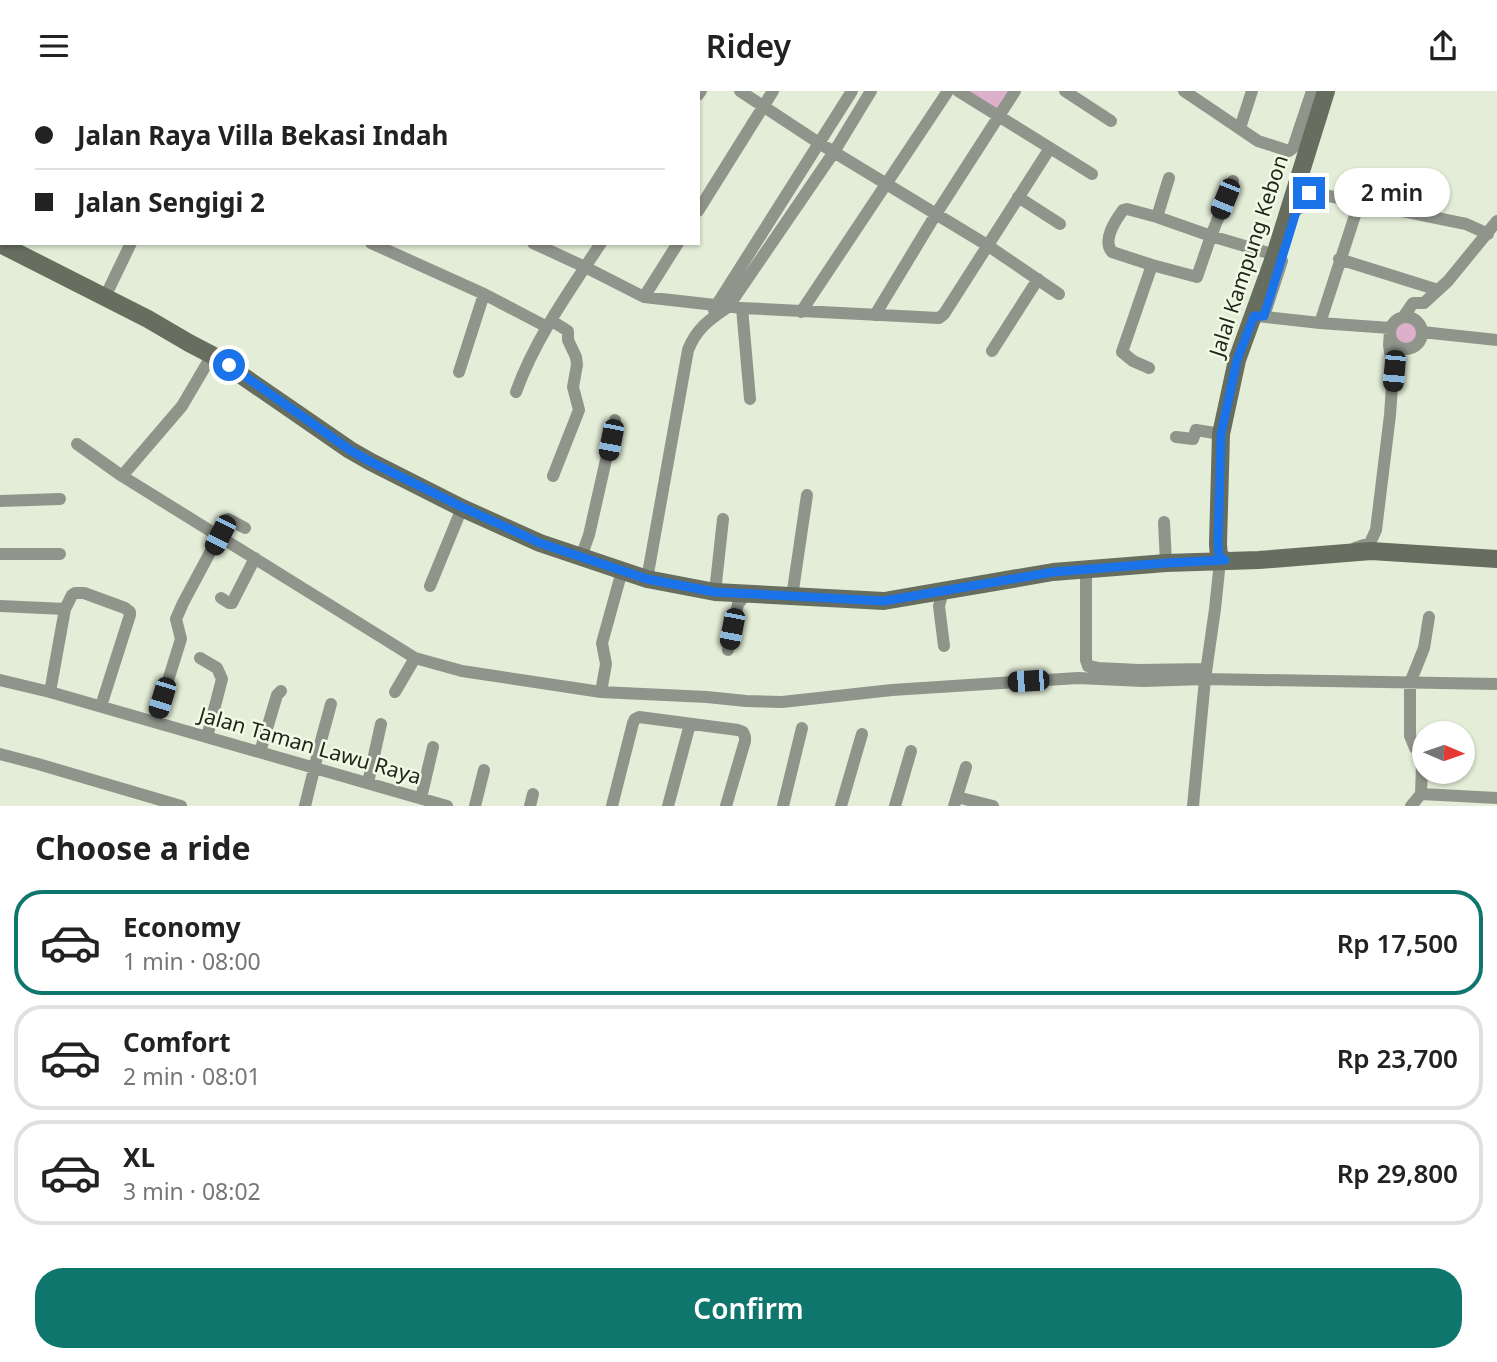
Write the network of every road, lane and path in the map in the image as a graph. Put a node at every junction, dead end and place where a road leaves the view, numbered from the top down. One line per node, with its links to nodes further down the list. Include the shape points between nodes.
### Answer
1 (740, 91): 13 (street)
2 (774, 91): 13 (street)
3 (852, 91): 17 (street)
4 (871, 91): 19 (street)
5 (948, 91): 23 (street)
6 (958, 91): 14 (street)
7 (1015, 91): 14 (street)
8 (1065, 91): 15 (street)
9 (1252, 91): 16 (street)
10 (1312, 91): 16 (street, via 1293,148 1288,151 1261,142)
11 (1326, 91): 40 (main road, Jalal Kampung Kebon)
12 (1188, 92): 16 (street)
13 (764, 106): 17 (street); 26 (street)
14 (999, 115): 18 (street); 27 (street)
15 (1111, 121)
16 (1240, 128)
17 (819, 143): 19 (street); 51 (street)
18 (1050, 148): 20 (street); 24 (street)
19 (834, 152): 23 (street); 51 (street)
20 (1092, 174)
21 (1169, 177): 28 (street)
22 (1233, 181): 32 (street)
23 (886, 184): 27 (street); 52 (street)
24 (1018, 197): 30 (street); 39 (street)
25 (1359, 203): 31 (street, via 1466,224); 41 (street); 54 (street, via 1314,193 1301,197)
26 (700, 208)
27 (936, 214): 39 (street); 53 (street)
28 (1157, 217): 32 (street); 42 (street, via 1125,209 1108,242 1112,252)
29 (1497, 221): 31 (street)
30 (1060, 224)
31 (1488, 234): 45 (street)
32 (1211, 236): 40 (street); 42 (street, via 1197,277)
33 (2, 245): 48 (main road)
34 (130, 245): 48 (street)
35 (375, 245): 46 (street)
36 (537, 245): 43 (street)
37 (600, 245): 43 (street)
38 (677, 245): 49 (street)
39 (987, 245): 44 (street); 53 (street, via 942,316)
40 (1275, 255): 54 (main road, Jalal Kampung Kebon)
41 (1339, 259): 45 (street); 56 (street)
42 (1153, 265): 63 (street, via 1122,349 1123,354)
43 (585, 267): 49 (street); 57 (street)
44 (1038, 279): 47 (street); 61 (street)
45 (1438, 290): 55 (street, via 1424,303 1413,303)
46 (484, 294): 57 (street); 64 (street)
47 (1059, 294)
48 (105, 297): 62 (main road)
49 (644, 297): 51 (street)
50 (742, 309): 51 (street); 52 (street); 66 (street)
51 (719, 310): 91 (street, via 697,331 688,350)
52 (801, 311): 53 (street)
53 (875, 314)
54 (1259, 316): 56 (street); 68 (main road, Jalal Kampung Kebon, via 1237,360)
55 (1405, 316): 58 (street); 59 (street, via 1415,320)
56 (1320, 323): 58 (street)
57 (549, 324): 65 (street); 72 (street, via 568,331 576,357 573,387 579,409)
58 (1390, 329): 59 (street, via 1394,344 1404,349 1417,345); 81 (street, via 1394,371 1374,537 1359,547)
59 (1422, 332): 60 (street)
60 (1495, 337)
61 (992, 351)
62 (212, 355): 71 (street, via 182,406); 76 (main road, via 350,450)
63 (1149, 368)
64 (459, 372)
65 (516, 392)
66 (750, 399)
67 (615, 420): 84 (street)
68 (1221, 434): 69 (street, via 1196,430 1193,439); 87 (main road, Jalal Kampung Kebon, via 1218,544)
69 (1176, 437)
70 (77, 444): 71 (street)
71 (122, 475): 80 (street)
72 (553, 477)
73 (807, 495): 96 (street)
74 (60, 499): 75 (street)
75 (0, 501)
76 (462, 507): 84 (main road); 92 (street)
77 (723, 519): 94 (street)
78 (1164, 522): 88 (street)
79 (245, 528): 80 (street, via 228,519)
80 (220, 535): 85 (street); 117 (street, via 176,619 181,637)
81 (1320, 553): 86 (main road, via 1371,551); 87 (main road)
82 (0, 554): 83 (street)
83 (60, 554)
84 (581, 557): 90 (main road)
85 (256, 558): 97 (street, via 232,603); 104 (street)
86 (1497, 559)
87 (1223, 560): 88 (main road); 106 (street)
88 (1166, 563): 89 (main road)
89 (1086, 569): 93 (main road); 105 (street)
90 (622, 571): 91 (main road); 114 (street, via 602,643 606,664)
91 (647, 579): 94 (main road)
92 (430, 586)
93 (943, 591): 96 (main road, via 884,601); 101 (street, via 939,606)
94 (715, 592): 95 (main road)
95 (747, 593): 96 (main road); 102 (street, via 738,604)
96 (792, 597)
97 (221, 598)
98 (0, 606): 99 (street)
99 (65, 609): 112 (street); 116 (street, via 75,593 84,593 130,612)
100 (1429, 617): 109 (street, via 1424,648)
101 (944, 646)
102 (728, 650)
103 (200, 658): 122 (street, via 217,668 222,679)
104 (415, 658): 113 (street); 114 (street, via 462,671)
105 (1086, 660): 106 (street, via 1088,666 1098,668); 107 (street)
106 (1205, 675): 107 (street, via 1143,681); 109 (street); 148 (street)
107 (1078, 678): 114 (street, via 782,702)
108 (0, 680): 112 (street, Jalan Taman Lawu Raya)
109 (1410, 683): 110 (street); 123 (street)
110 (1497, 684)
111 (281, 691): 126 (street)
112 (50, 692): 116 (street, Jalan Taman Lawu Raya)
113 (396, 692)
114 (601, 692)
115 (331, 704): 128 (street)
116 (101, 706): 117 (street, Jalan Taman Lawu Raya)
117 (155, 722): 122 (street, Jalan Taman Lawu Raya)
118 (381, 724): 131 (street)
119 (690, 724): 141 (street, via 635,719); 142 (street); 143 (street, via 738,730 745,735)
120 (802, 729): 144 (street)
121 (862, 734): 145 (street)
122 (207, 737): 126 (street, Jalan Taman Lawu Raya)
123 (1412, 741)
124 (433, 747): 134 (street)
125 (911, 751): 146 (street)
126 (260, 752): 128 (street, Jalan Taman Lawu Raya)
127 (0, 754): 137 (street)
128 (314, 767): 131 (street, Jalan Taman Lawu Raya); 138 (street)
129 (966, 767): 136 (street)
130 (484, 770): 140 (street)
131 (368, 783): 134 (street, Jalan Taman Lawu Raya)
132 (1421, 784): 133 (street)
133 (1421, 794): 135 (street); 149 (street)
134 (421, 798): 139 (street, Jalan Taman Lawu Raya)
135 (1497, 798)
136 (955, 801): 147 (street)
137 (181, 806)
138 (305, 806)
139 (447, 806)
140 (475, 806)
141 (612, 806)
142 (668, 806)
143 (726, 806)
144 (783, 806)
145 (841, 806)
146 (895, 806)
147 (993, 806)
148 (1193, 806)
149 (1411, 806)

